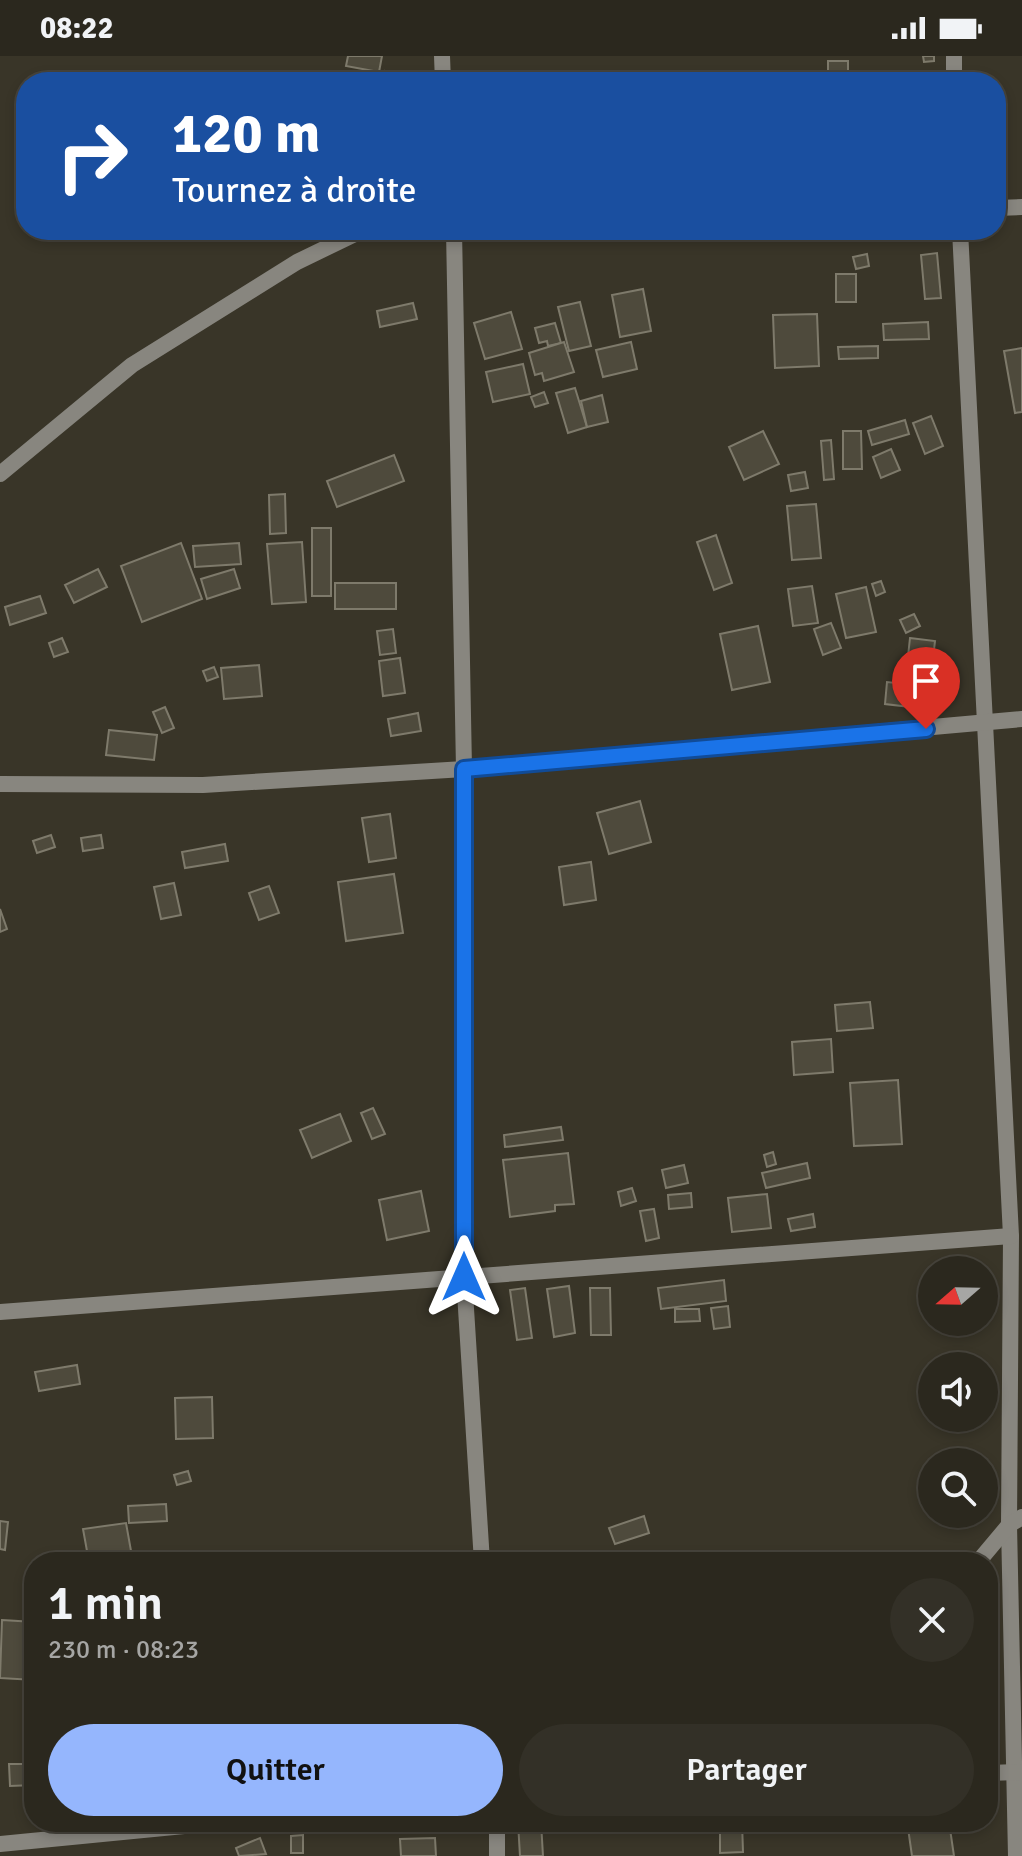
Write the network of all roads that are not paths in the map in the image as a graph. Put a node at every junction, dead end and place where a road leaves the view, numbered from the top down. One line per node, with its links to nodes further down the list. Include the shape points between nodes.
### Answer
1 (342, 240): 4 (street, via 297,262 132,365)
2 (454, 240): 7 (street)
3 (961, 240): 6 (street)
4 (0, 474)
5 (1022, 719): 6 (street)
6 (987, 724): 7 (street); 9 (street)
7 (464, 769): 8 (street, via 203,785); 10 (street)
8 (0, 784)
9 (1011, 1236): 10 (street); 12 (street)
10 (464, 1277): 11 (street); 13 (street)
11 (0, 1312)
12 (1016, 1521): 14 (street); 15 (street)
13 (481, 1552)
14 (987, 1552)
15 (1017, 1772): 20 (street)
16 (104, 1832): 18 (street)
17 (497, 1832): 19 (street)
18 (0, 1844)
19 (497, 1856)
20 (1016, 1856)

